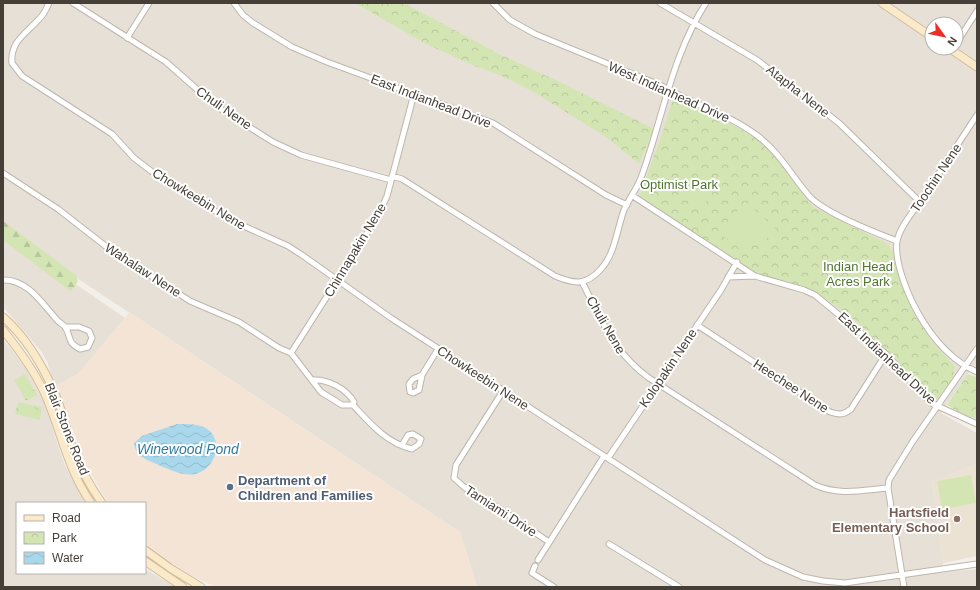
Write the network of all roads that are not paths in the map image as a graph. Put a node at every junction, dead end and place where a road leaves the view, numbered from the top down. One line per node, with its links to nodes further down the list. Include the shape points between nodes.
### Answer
1 (49, 3): 29 (street, Chowkeebin Nene, via 40,19 21,37 14,48 12,63 22,76 112,134 134,158 151,171 228,219 288,246)
2 (73, 3): 13 (street, Chuli Nene)
3 (149, 3): 13 (street)
4 (234, 3): 17 (street, East Indianhead Drive, via 252,22 292,48)
5 (493, 3): 16 (street, West Indianhead Drive, via 510,20 535,34)
6 (660, 3): 10 (street, Atapha Nene)
7 (706, 3): 10 (street)
8 (882, 3): 11 (main road)
9 (977, 11): 12 (street)
10 (694, 22): 16 (street); 22 (street, Atapha Nene, via 757,60 830,115)
11 (924, 31)
12 (964, 31)
13 (127, 38): 20 (street, Chuli Nene, via 175,68 201,95 216,106 273,142 300,156)
14 (963, 56): 15 (main road)
15 (977, 67)
16 (668, 90): 21 (street, via 642,177); 24 (street, West Indianhead Drive, via 714,110 759,136 811,198 821,206)
17 (414, 94): 20 (street, Chinnapakin Nene); 23 (street, East Indianhead Drive, via 493,123 606,195)
18 (977, 115): 22 (street, Toochin Nene)
19 (3, 173): 37 (street, Wahalaw Nene, via 58,209 108,248 185,297 238,322)
20 (392, 178): 29 (street, Chinnapakin Nene, via 378,216); 30 (street, Chuli Nene, via 402,179 555,276 576,283)
21 (632, 196): 23 (street); 25 (street, East Indianhead Drive)
22 (920, 202): 24 (street, Toochin Nene, via 900,232)
23 (627, 205): 30 (street, via 606,263 595,275)
24 (897, 242): 39 (street, via 908,295 928,332)
25 (737, 262): 26 (street, East Indianhead Drive); 27 (street, Kolopakin Nene)
26 (755, 276): 27 (street); 38 (street, East Indianhead Drive, via 815,295)
27 (728, 278): 32 (street, Kolopakin Nene)
28 (3, 280): 33 (street, via 16,282 29,290)
29 (337, 281): 35 (street, Chowkeebin Nene); 37 (street, Chinnapakin Nene)
30 (582, 282): 43 (street, Chuli Nene, via 619,351 633,366)
31 (3, 317): 45 (main road, Blair Stone Road, via 34,355)
32 (697, 325): 38 (street, Heechee Nene, via 830,412 837,414 848,413 856,404); 43 (street, Kolopakin Nene)
33 (66, 327): 33 (street, via 89,330 91,343 84,349 75,346 69,340)
34 (3, 330): 46 (main road, Blair Stone Road, via 20,351)
35 (438, 348): 41 (street); 44 (street, Chowkeebin Nene)
36 (977, 349): 39 (street)
37 (291, 353): 42 (street)
38 (886, 354): 48 (street, East Indianhead Drive, via 931,403)
39 (965, 367): 40 (street); 48 (street)
40 (977, 372)
41 (422, 375)
42 (313, 380): 47 (street, via 329,398 342,405); 47 (street, via 326,380 351,397)
43 (658, 384): 51 (street, Kolopakin Nene); 52 (street, Chuli Nene, via 823,489 840,492)
44 (503, 391): 51 (street, Chowkeebin Nene); 57 (street, Tamiami Drive, via 456,466 454,478)
45 (55, 395): 46 (main road); 53 (main road, Blair Stone Road, via 73,449)
46 (47, 399): 54 (main road, Blair Stone Road, via 66,457)
47 (353, 405): 50 (street, via 377,431)
48 (938, 406): 49 (street, East Indianhead Drive); 52 (street, via 893,472)
49 (977, 424)
50 (402, 445)
51 (606, 457): 57 (street, Kolopakin Nene); 64 (street, Chowkeebin Nene, via 765,560 792,573 834,583 863,582)
52 (888, 488): 64 (street)
53 (92, 489): 54 (main road); 56 (main road, Blair Stone Road)
54 (84, 493): 55 (main road, Blair Stone Road)
55 (90, 502)
56 (101, 502)
57 (549, 542): 60 (street, Kolopakin Nene)
58 (609, 544): 68 (street)
59 (146, 551): 66 (main road)
60 (538, 560)
61 (146, 562): 65 (main road)
62 (977, 564): 64 (street, Chowkeebin Nene)
63 (535, 566): 67 (street, via 532,573)
64 (902, 575): 69 (street)
65 (183, 587)
66 (201, 587)
67 (554, 587)
68 (679, 587)
69 (904, 587)

